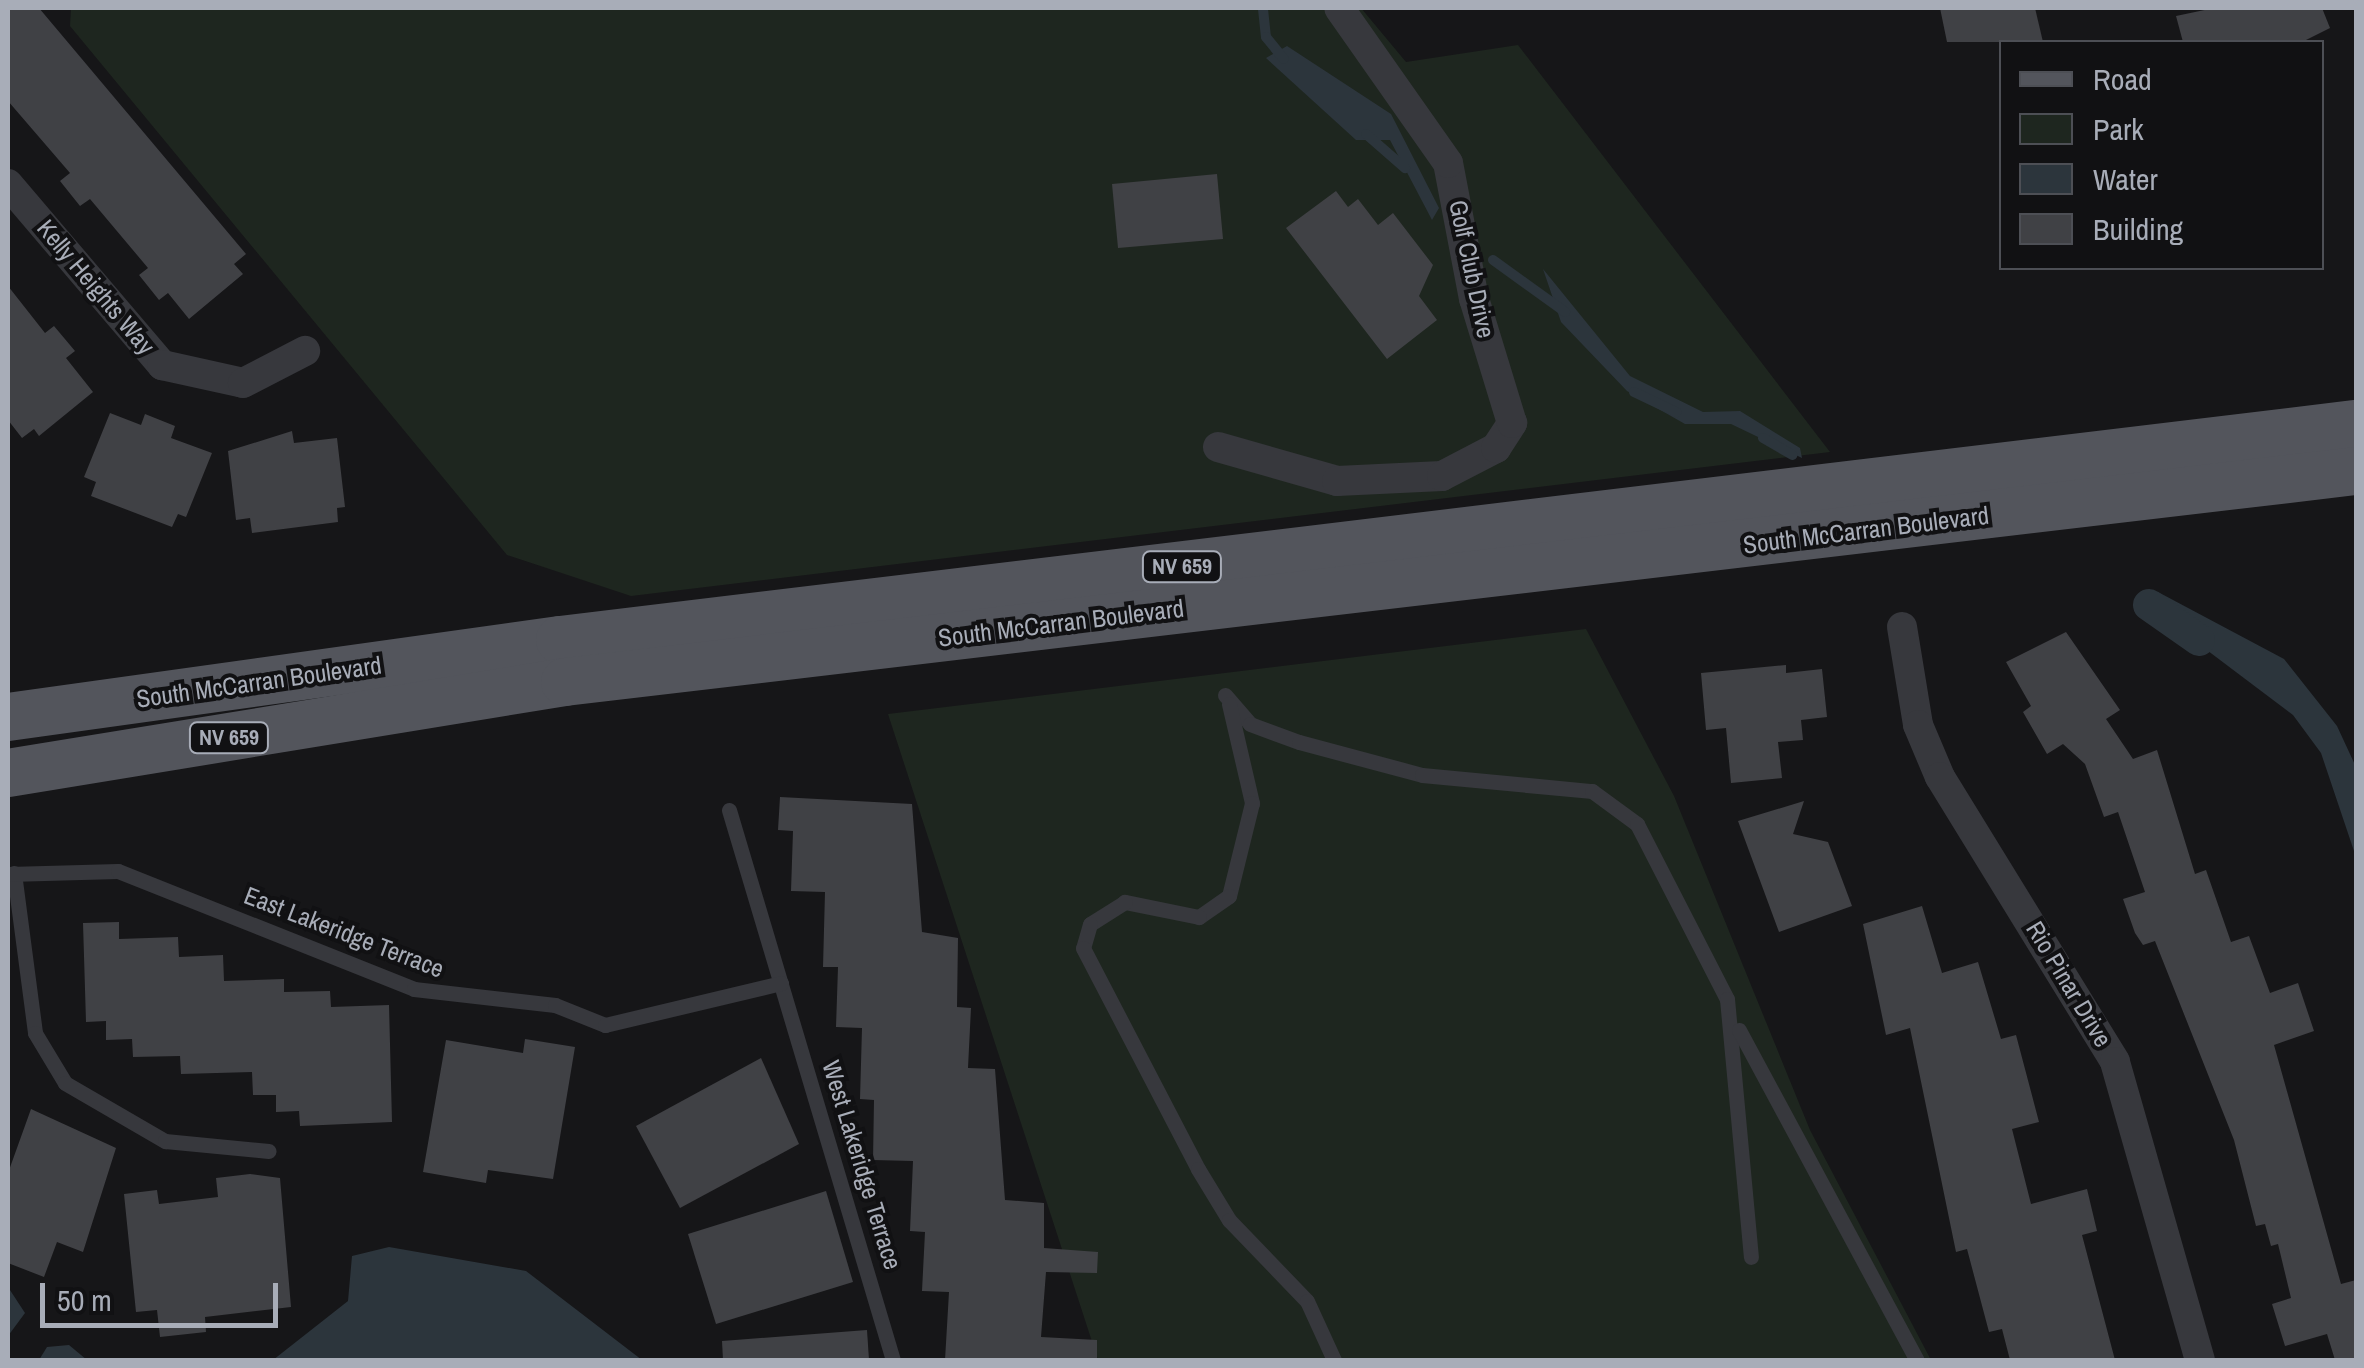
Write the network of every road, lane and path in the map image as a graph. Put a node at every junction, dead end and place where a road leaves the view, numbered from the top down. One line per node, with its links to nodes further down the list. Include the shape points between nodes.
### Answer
1 (1339, 8): 5 (street, Golf Club Drive, via 1448,164 1474,300 1512,423 1496,448 1442,476 1338,481 1269,469)
2 (8, 184): 3 (street, Kelly Heights Way, via 162,366 242,383)
3 (305, 351)
4 (2356, 424): 8 (main road, South McCarran Boulevard / NV 659, via 560,640)
5 (1218, 447)
6 (2356, 471): 9 (main road, South McCarran Boulevard / NV 659, via 565,682)
7 (1902, 627): 19 (street, Rio Pinar Drive, via 1918,725 1940,777 2114,1062)
8 (8, 717)
9 (8, 773)
10 (730, 810): 12 (lane, West Lakeridge Terrace)
11 (11, 874): 12 (lane, East Lakeridge Terrace, via 118,871 414,989 555,1005 606,1025); 14 (lane, via 35,1033 66,1083 165,1141)
12 (781, 983): 16 (lane, West Lakeridge Terrace)
13 (1727, 998): 15 (lane); 17 (lane, via 1655,850 1615,803 1564,784 1376,764 1250,724 1226,696 1252,803 1229,896 1199,917 1125,902 1090,924 1082,948 1206,1182 1308,1301); 18 (lane)
14 (269, 1151)
15 (1750, 1257)
16 (893, 1360)
17 (1334, 1360)
18 (1918, 1360)
19 (2200, 1360)

